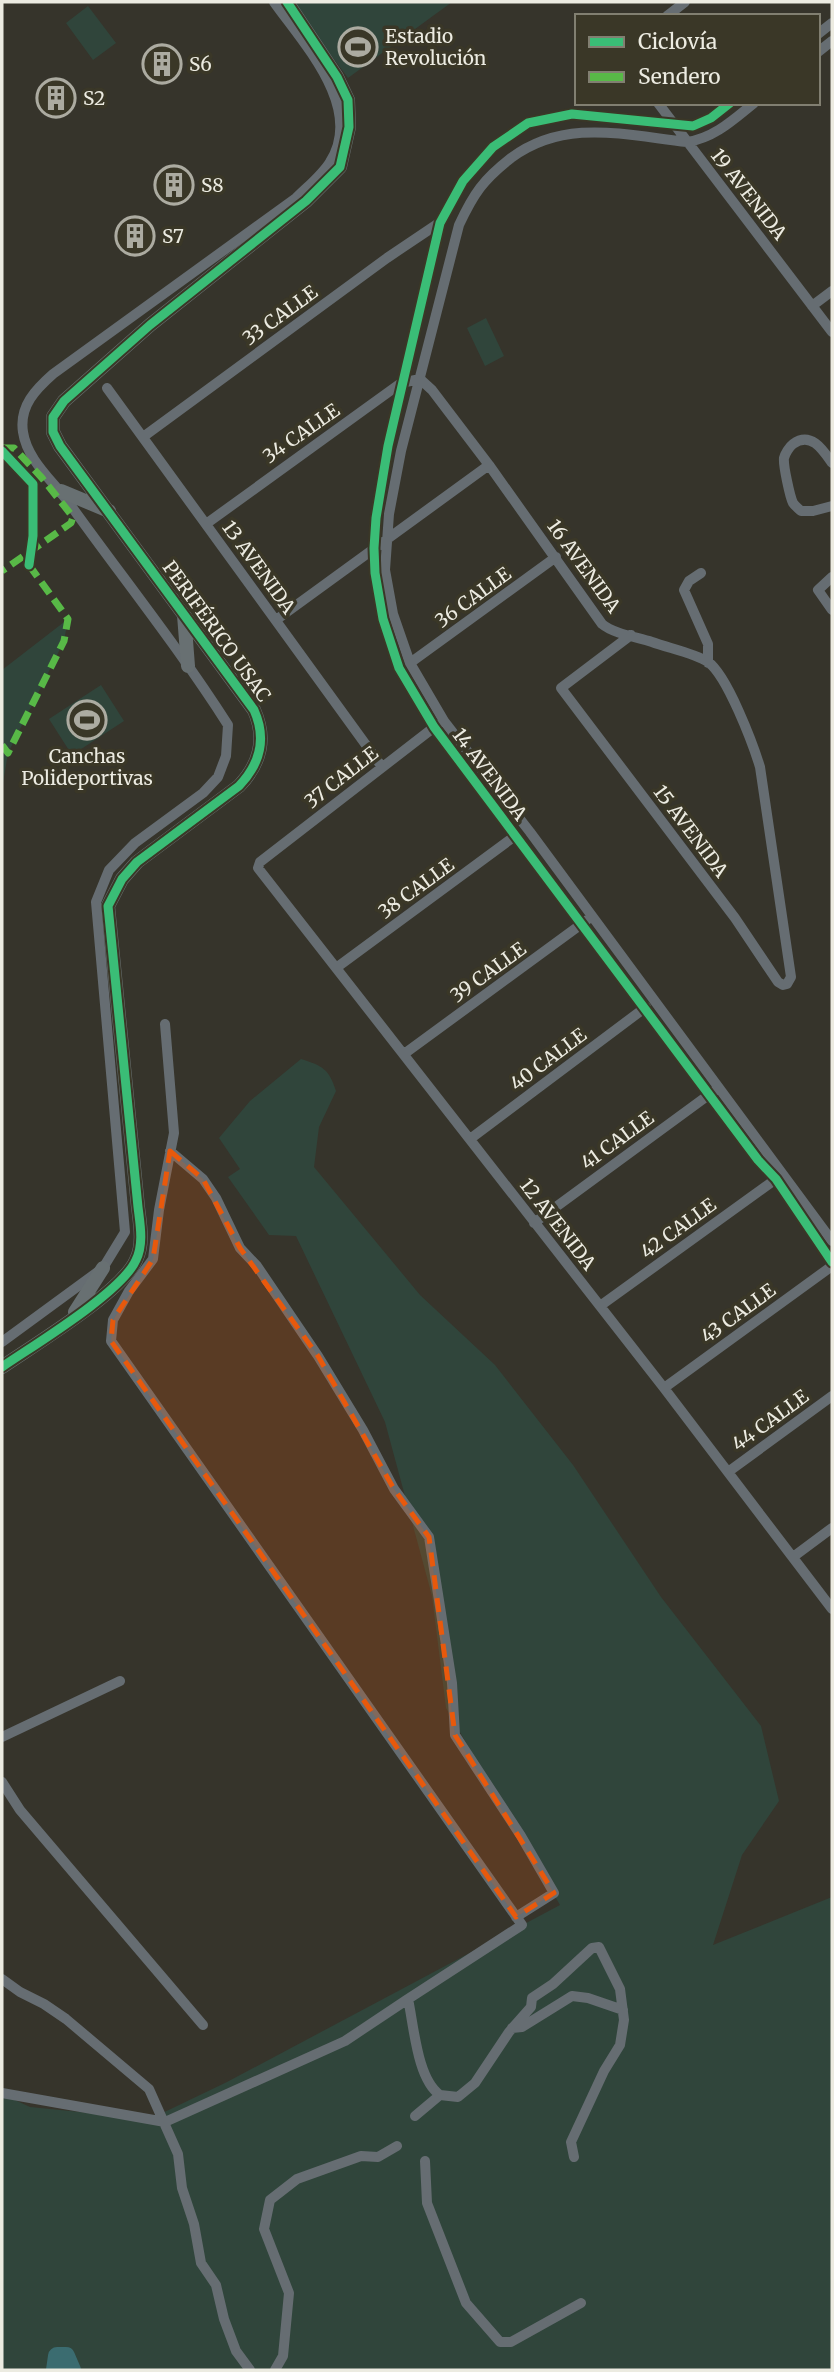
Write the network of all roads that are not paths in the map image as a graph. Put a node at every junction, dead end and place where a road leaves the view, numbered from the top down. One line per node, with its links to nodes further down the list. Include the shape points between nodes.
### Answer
1 (274, 2): 20 (street, via 335,95 340,120 330,162 296,198 142,308 28,400 22,429 29,452)
2 (288, 2): 22 (street, PERIFÉRICO USAC, via 348,100 349,127 340,167 306,201 150,325 64,401 53,417 53,432 60,446)
3 (685, 2): 4 (street)
4 (670, 14)
5 (659, 105): 8 (street, 19 AVENIDA)
6 (727, 105): 8 (street, via 693,126)
7 (752, 105): 9 (street, via 719,131)
8 (674, 126): 9 (street, 19 AVENIDA); 10 (street, via 572,114 527,123 493,147 463,181)
9 (687, 142): 12 (street, 19 AVENIDA); 14 (street, 14 AVENIDA, via 572,132 527,146 487,177 459,225)
10 (440, 223): 15 (street, 14 AVENIDA); 17 (street, 33 CALLE)
11 (832, 291): 12 (street)
12 (812, 306): 13 (street, 19 AVENIDA)
13 (832, 332)
14 (420, 379): 15 (street, 34 CALLE); 19 (street, 16 AVENIDA); 24 (street, 14 AVENIDA, via 401,451)
15 (401, 383): 23 (street, 34 CALLE); 25 (street, 14 AVENIDA)
16 (107, 388): 17 (street, 13 AVENIDA)
17 (143, 437): 23 (street, 13 AVENIDA)
18 (832, 463): 21 (street, via 822,448 805,439 788,449 784,458 793,503 801,511)
19 (489, 465): 24 (street); 26 (street, 16 AVENIDA)
20 (61, 491): 22 (street); 35 (street)
21 (832, 506)
22 (110, 512): 30 (street, PERIFÉRICO USAC)
23 (206, 524): 31 (street, 13 AVENIDA)
24 (387, 538): 25 (street); 33 (street, 14 AVENIDA, via 386,570 393,614)
25 (374, 548): 31 (street); 37 (street, 14 AVENIDA, via 383,619 399,668)
26 (556, 557): 32 (street, 16 AVENIDA, via 602,624); 33 (street, 36 CALLE)
27 (701, 573): 34 (street, via 689,580 684,590 708,644)
28 (832, 577): 29 (street, via 818,590)
29 (832, 610)
30 (184, 613): 35 (street); 57 (street, PERIFÉRICO USAC, via 254,710 262,745 248,777 137,862 108,906 141,1243 130,1272)
31 (276, 620): 38 (street, 13 AVENIDA)
32 (631, 635): 34 (street, 16 AVENIDA); 34 (street, 15 AVENIDA, via 561,688 783,985 791,977 761,767 722,680)
33 (410, 663): 36 (street, 14 AVENIDA)
34 (708, 663)
35 (187, 666): 55 (street, via 228,725 226,757 218,777 204,793 135,843 109,870 96,902 125,1232)
36 (444, 721): 37 (street, 37 CALLE); 41 (street, 14 AVENIDA)
37 (434, 727): 38 (street, 37 CALLE); 39 (street, 14 AVENIDA)
38 (382, 767): 40 (street, 37 CALLE)
39 (515, 836): 42 (street, 14 AVENIDA); 43 (street, 38 CALLE)
40 (260, 862): 43 (street, 12 AVENIDA, via 261,873)
41 (592, 916): 42 (street, 39 CALLE); 47 (street, 14 AVENIDA)
42 (583, 924): 44 (street, 14 AVENIDA); 46 (street, 39 CALLE)
43 (336, 968): 46 (street, 12 AVENIDA)
44 (646, 1007): 48 (street, 14 AVENIDA); 49 (street, 40 CALLE)
45 (165, 1024): 50 (street, via 174,1133)
46 (404, 1054): 49 (street, 12 AVENIDA)
47 (719, 1086): 48 (street, 41 CALLE); 53 (street, 14 AVENIDA)
48 (709, 1094): 51 (street, 14 AVENIDA); 52 (street, 41 CALLE)
49 (470, 1139): 52 (street, 12 AVENIDA)
50 (170, 1151): 71 (street, via 203,1179 216,1198 240,1248 318,1356 394,1489 429,1536 452,1683 455,1735 554,1893); 71 (street, via 153,1259 113,1320 111,1341)
51 (776, 1179): 54 (street, 14 AVENIDA); 56 (street, 42 CALLE)
52 (534, 1223): 56 (street, 12 AVENIDA)
53 (832, 1241)
54 (832, 1264): 62 (street, 43 CALLE)
55 (103, 1268): 57 (street); 58 (street)
56 (600, 1306): 62 (street, 12 AVENIDA)
57 (71, 1319): 59 (street, PERIFÉRICO USAC)
58 (2, 1342)
59 (21, 1354): 60 (street); 61 (street, PERIFÉRICO USAC)
60 (2, 1358)
61 (2, 1367)
62 (664, 1388): 64 (street, 12 AVENIDA)
63 (832, 1396): 64 (street, 44 CALLE)
64 (728, 1472): 66 (street, 12 AVENIDA)
65 (832, 1528): 66 (street)
66 (793, 1557): 67 (street, 12 AVENIDA)
67 (832, 1609)
68 (120, 1681): 69 (street)
69 (2, 1737)
70 (2, 1782): 75 (street, via 20,1810)
71 (516, 1917): 73 (street, via 522,1925)
72 (2, 1979): 80 (street, via 66,2019 149,2089)
73 (408, 1999): 78 (street, via 422,2071 431,2089); 80 (street, via 345,2040)
74 (623, 2010): 76 (street, via 572,1996 522,2027); 76 (street, via 620,1989 599,1947 592,1948 532,1998 531,2007); 82 (street, via 620,2045 571,2142)
75 (203, 2025)
76 (512, 2028): 78 (street, via 475,2083 458,2097)
77 (2, 2093): 80 (street)
78 (440, 2095): 79 (street)
79 (415, 2116)
80 (165, 2122): 85 (street, via 178,2154 201,2263 216,2286 236,2351)
81 (397, 2146): 86 (street, via 377,2157 361,2156 297,2179 270,2200 264,2229 289,2293 283,2356)
82 (574, 2157)
83 (425, 2161): 84 (street, via 427,2203 466,2303 500,2342 511,2342)
84 (581, 2303)
85 (250, 2370)
86 (275, 2370)

